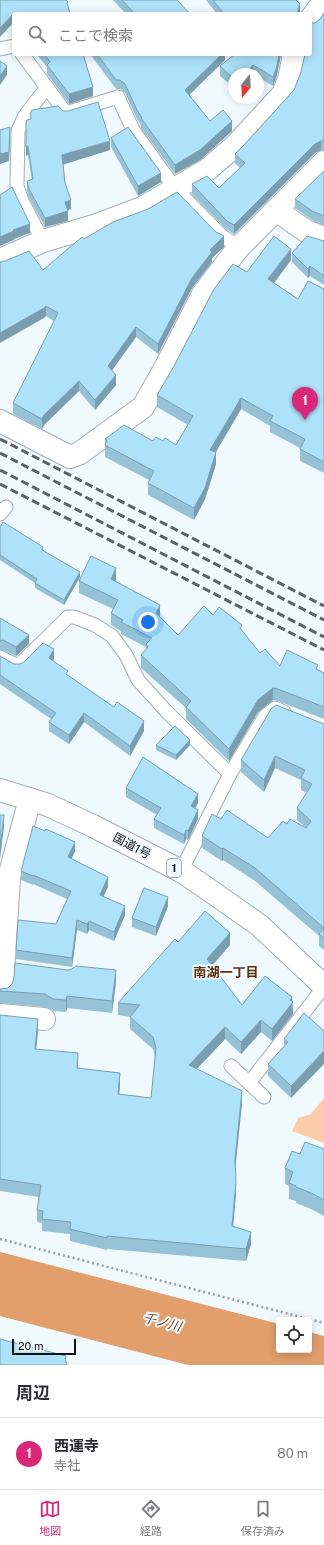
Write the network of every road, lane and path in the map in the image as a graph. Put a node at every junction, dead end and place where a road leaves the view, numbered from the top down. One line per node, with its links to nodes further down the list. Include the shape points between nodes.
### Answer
1 (324, 1): 2 (main road)
2 (312, 17)
3 (12, 46): 4 (lane)
4 (0, 49)
5 (24, 56): 7 (lane)
6 (294, 56): 9 (main road, via 283,94 236,145 207,170)
7 (47, 87): 9 (lane, via 66,113 118,97 133,130); 12 (lane, via 24,117 18,131 17,186)
8 (324, 162): 10 (main road)
9 (175, 188): 12 (main road, via 142,208); 13 (lane, via 222,236)
10 (276, 210): 11 (main road, via 306,231); 13 (main road)
11 (324, 238)
12 (43, 241): 14 (main road)
13 (239, 246): 15 (main road, via 203,294 143,407 86,449 70,457)
14 (0, 260)
15 (0, 421)
16 (0, 657): 18 (lane, via 18,666 68,617 74,616 95,625 112,636 126,655 138,680)
17 (296, 716): 18 (lane, via 274,708 265,716)
18 (230, 774): 22 (lane)
19 (0, 790): 20 (main road, 国道1号 / 1)
20 (30, 799): 21 (main road); 22 (main road, 国道1号 / 1, via 93,826)
21 (5, 867): 23 (main road)
22 (181, 871): 24 (main road, 国道1号 / 1, via 259,925)
23 (7, 961): 25 (main road)
24 (324, 986): 29 (lane)
25 (2, 989)
26 (0, 1015): 27 (main road)
27 (44, 1019)
28 (231, 1066): 29 (lane)
29 (249, 1084): 30 (lane)
30 (264, 1097)
31 (0, 1239): 32 (path)
32 (324, 1323)

